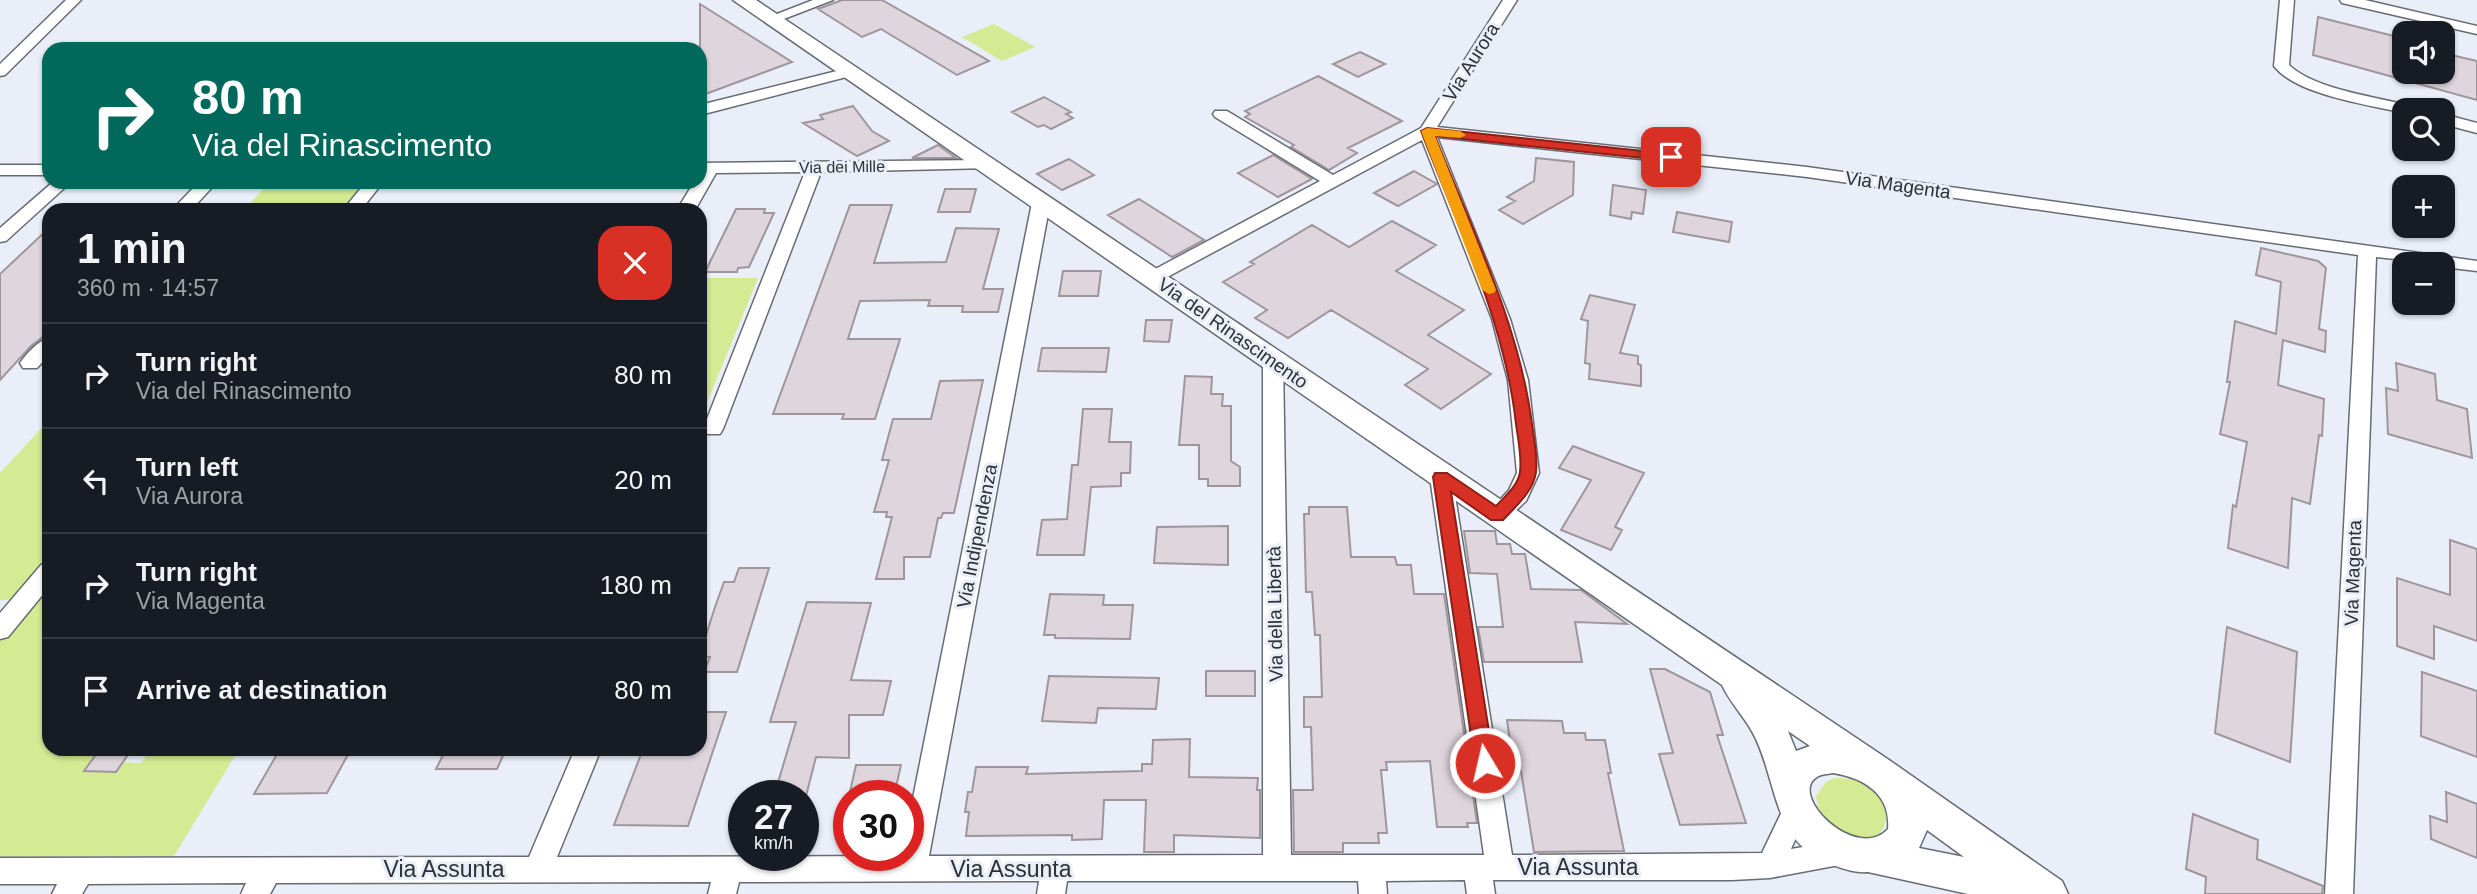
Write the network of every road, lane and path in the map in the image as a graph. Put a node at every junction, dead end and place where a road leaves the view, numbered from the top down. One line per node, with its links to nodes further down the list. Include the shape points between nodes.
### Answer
1 (74, 0): 11 (street)
2 (743, 0): 9 (street, Via del Rinascimento)
3 (826, 0): 9 (street)
4 (1510, 0): 18 (street, Via Aurora)
5 (2287, 0): 13 (street, via 2284,72 2308,83)
6 (2347, 0): 10 (street)
7 (2401, 0): 8 (street)
8 (2477, 16)
9 (771, 19): 12 (street, Via del Rinascimento)
10 (2477, 30)
11 (0, 72)
12 (849, 72): 14 (street); 19 (street, Via del Rinascimento)
13 (2392, 105)
14 (707, 108)
15 (1221, 114): 24 (street)
16 (2455, 122): 17 (street)
17 (2477, 128)
18 (1427, 131): 24 (street); 32 (street, Via Magenta, via 1807,172); 40 (street, via 1504,328 1520,387 1528,473 1518,495)
19 (985, 165): 20 (street, Via dei Mille); 30 (street, Via del Rinascimento)
20 (815, 167): 21 (street, Via dei Mille); 38 (street)
21 (707, 168)
22 (0, 170): 23 (street)
23 (42, 170)
24 (1333, 182): 34 (street)
25 (55, 189): 31 (street)
26 (202, 189): 28 (street)
27 (369, 189): 29 (street)
28 (188, 203)
29 (358, 203)
30 (1041, 203): 34 (street, Via del Rinascimento); 47 (street, Via Indipendenza)
31 (0, 237)
32 (2367, 251): 33 (street, Via Magenta); 64 (street, Via Magenta)
33 (2477, 266)
34 (1153, 278): 36 (street, Via del Rinascimento)
35 (42, 351): 37 (street)
36 (1273, 360): 39 (street, Via del Rinascimento); 50 (street, Via della Libertà)
37 (30, 363)
38 (713, 429)
39 (1441, 477): 40 (street, Via del Rinascimento); 56 (street)
40 (1497, 515): 43 (street, Via del Rinascimento)
41 (42, 579): 42 (street)
42 (0, 630)
43 (1724, 666): 45 (street, Via del Rinascimento); 46 (street, Via del Rinascimento, via 1769,728)
44 (585, 756): 51 (street)
45 (1884, 778): 46 (street, via 1855,760 1823,757 1799,769); 48 (street, via 1906,808 1908,831 1895,848); 63 (street, Via del Rinascimento)
46 (1793, 797): 48 (street, via 1811,833 1828,845); 49 (street)
47 (924, 812)
48 (1859, 854): 49 (street, Via Assunta); 62 (street)
49 (1770, 864): 56 (street, Via Assunta)
50 (1277, 868): 58 (street, Via Assunta); 59 (street, Via Assunta)
51 (538, 869): 52 (street, Via Assunta); 57 (street, Via Assunta)
52 (268, 870): 60 (street, Via Assunta); 61 (street)
53 (924, 870): 59 (street, Via Assunta)
54 (0, 871): 60 (street, Via Assunta)
55 (882, 871): 57 (street, Via Assunta)
56 (1486, 876): 58 (street, Via Assunta)
57 (726, 881)
58 (1372, 881)
59 (1053, 882)
60 (73, 883)
61 (255, 894)
62 (2036, 894)
63 (2048, 894)
64 (2339, 894)

